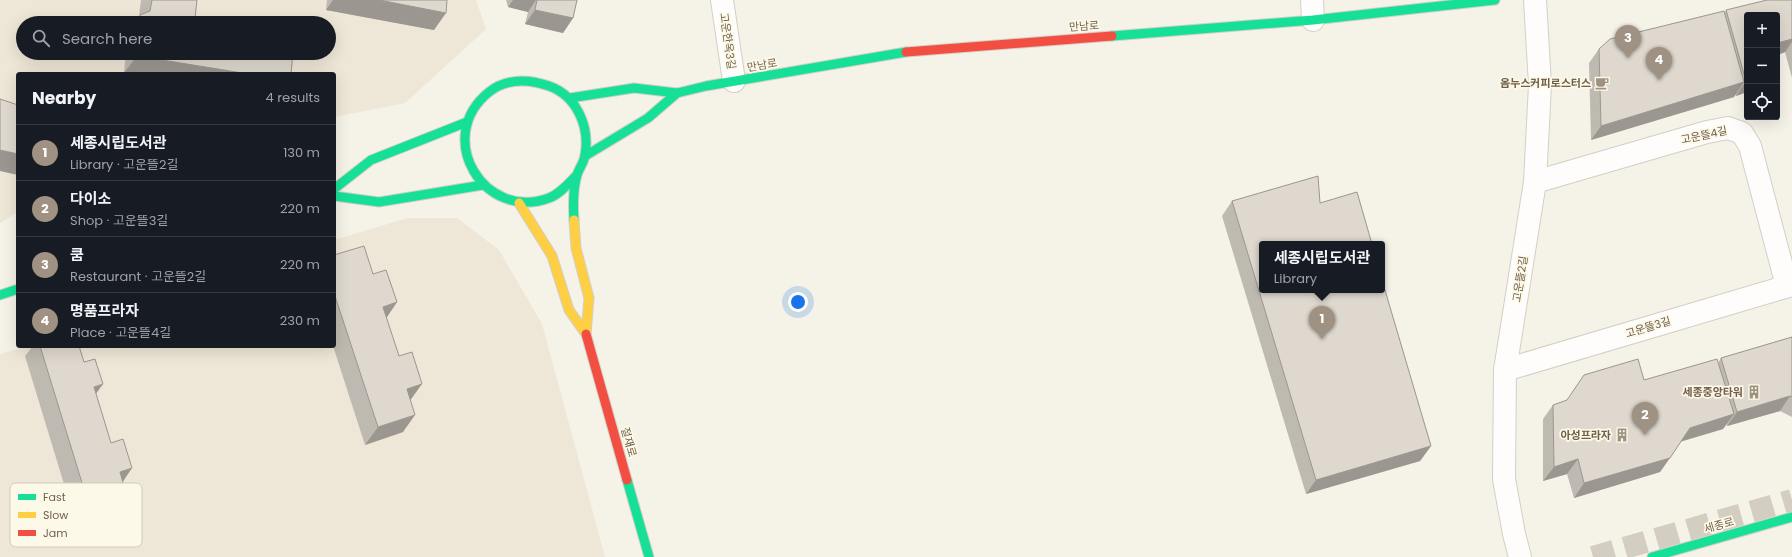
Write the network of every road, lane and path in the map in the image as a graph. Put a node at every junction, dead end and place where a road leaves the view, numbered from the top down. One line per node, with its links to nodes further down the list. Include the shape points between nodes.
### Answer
1 (722, 0): 5 (street, 고운한옥3길)
2 (1495, 0): 4 (street, 만남로)
3 (1535, 0): 11 (street, 고운뜰2길, via 1540,85)
4 (1312, 10): 5 (street, 만남로, via 915,51)
5 (734, 82): 6 (street, 만남로)
6 (677, 93): 7 (street, via 634,88); 9 (street, via 648,118)
7 (570, 98): 8 (street, via 553,85 532,79 511,81 492,89 477,103); 9 (street, via 582,115 587,135)
8 (467, 122): 12 (street, via 464,138 466,155 472,171); 13 (street, via 371,160)
9 (586, 156): 10 (street)
10 (577, 176): 15 (street, via 564,189 549,198); 19 (street, via 574,232 589,298)
11 (1535, 182): 16 (street, 고운뜰4길, via 1707,132 1728,128 1742,132 1750,146); 20 (street, 고운뜰2길)
12 (482, 184): 14 (street, via 379,202); 15 (street, via 500,197)
13 (336, 187)
14 (336, 196)
15 (519, 202): 19 (street, via 552,256 569,310)
16 (1790, 285): 20 (street, 고운뜰3길)
17 (16, 290): 18 (street)
18 (0, 295)
19 (586, 334): 22 (street, 절재로)
20 (1505, 370): 23 (street, 고운뜰2길, via 1504,480)
21 (1792, 517): 24 (street, 세종로)
22 (650, 557)
23 (1520, 557)
24 (1652, 557)

